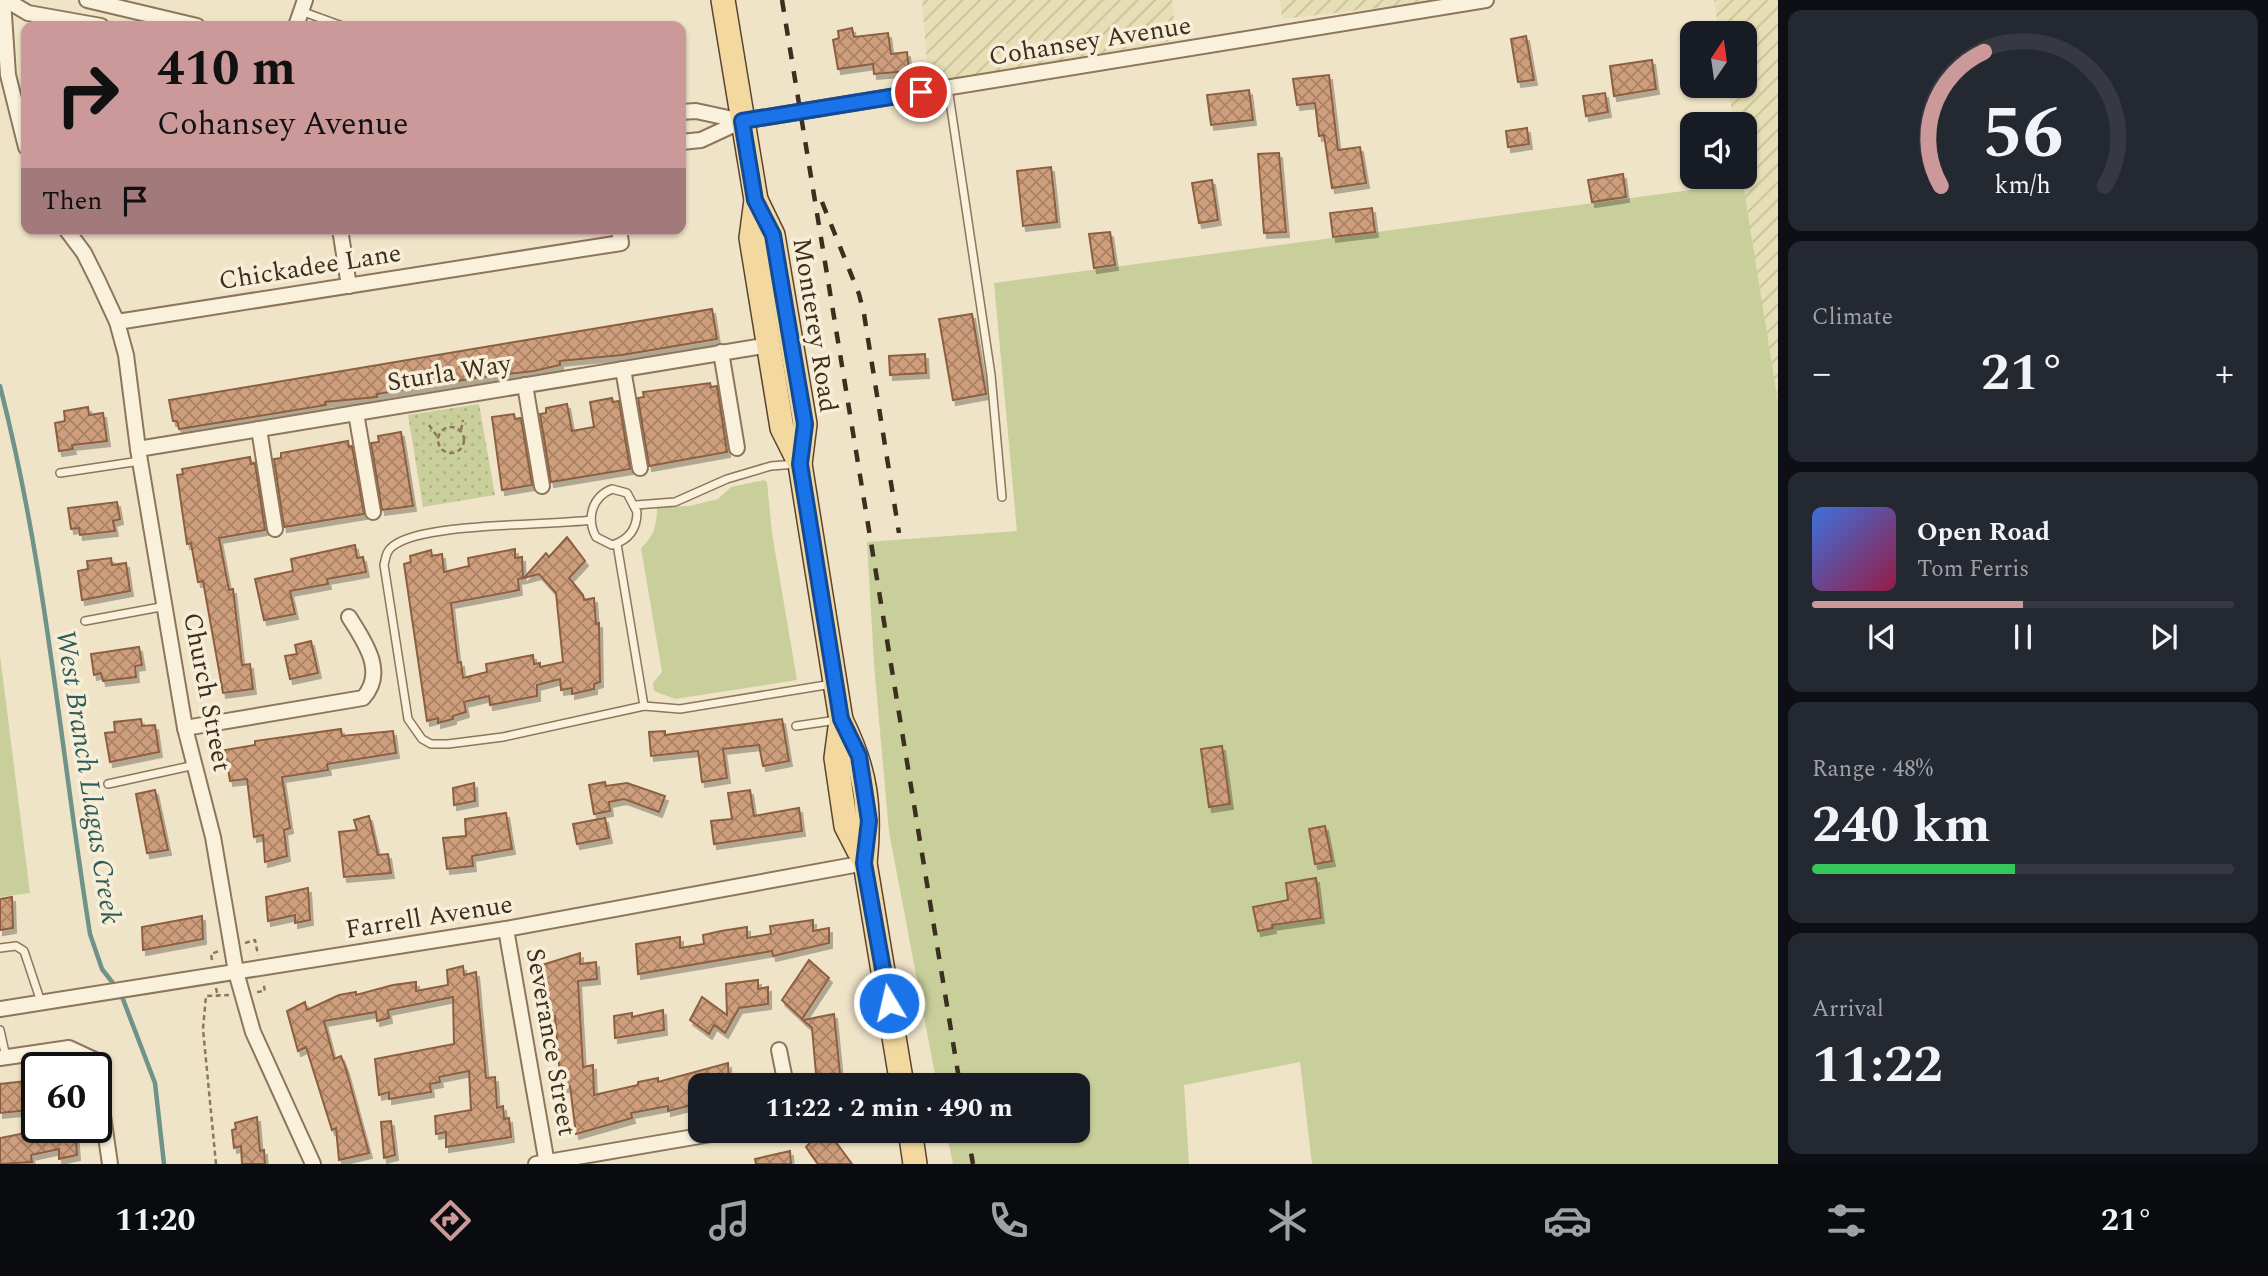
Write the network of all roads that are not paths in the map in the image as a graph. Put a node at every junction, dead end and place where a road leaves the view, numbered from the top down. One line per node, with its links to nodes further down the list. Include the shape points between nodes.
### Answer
1 (5, 0): 6 (street, via 28,13); 12 (street, via 8,75)
2 (88, 0): 7 (street)
3 (723, 0): 11 (main road, Monterey Road)
4 (1486, 0): 9 (street, Cohansey Avenue)
5 (303, 6): 8 (lane)
6 (73, 21)
7 (176, 21)
8 (332, 21)
9 (948, 88): 11 (street, Cohansey Avenue); 32 (lane, via 991,375)
10 (686, 112): 11 (street, Cohansey Avenue)
11 (742, 121): 13 (street, Cohansey Avenue, via 701,140); 14 (main road, Monterey Road)
12 (21, 127)
13 (686, 142)
14 (755, 200): 20 (main road, Monterey Road, via 751,238); 28 (main road, Monterey Road, via 773,235 805,424)
15 (70, 235): 19 (street, Church Street)
16 (341, 235): 18 (street)
17 (620, 235): 18 (street, Chickadee Lane, via 621,243)
18 (349, 286): 19 (street, Chickadee Lane)
19 (117, 322): 27 (street, Church Street, via 133,394)
20 (769, 345): 21 (street, Sturla Way); 28 (main road, Monterey Road, via 782,428)
21 (721, 352): 22 (street, Sturla Way); 26 (street)
22 (623, 369): 23 (street, Sturla Way); 29 (street)
23 (525, 385): 24 (street, Sturla Way); 31 (street)
24 (356, 413): 25 (street, Sturla Way); 34 (street)
25 (258, 429): 27 (street, Sturla Way); 36 (street)
26 (737, 449)
27 (139, 455): 30 (lane); 38 (street, Church Street)
28 (800, 464): 33 (lane, via 771,466 675,502); 41 (main road, Monterey Road)
29 (640, 468)
30 (60, 473)
31 (542, 486)
32 (1002, 497)
33 (636, 505): 35 (lane, via 627,493 612,489 595,503); 37 (lane, via 634,528)
34 (373, 512)
35 (591, 520): 37 (lane, via 596,537); 42 (lane, via 415,535 386,552 384,565 408,719 422,739 448,744 503,737)
36 (275, 529)
37 (617, 544): 42 (lane)
38 (166, 606): 40 (lane); 45 (street, Church Street)
39 (349, 617): 45 (street, via 370,650 374,677 363,698)
40 (85, 621)
41 (836, 684): 42 (lane, via 680,709); 43 (main road, Monterey Road)
42 (644, 706)
43 (841, 719): 44 (lane); 48 (main road, Monterey Road, via 859,756 869,821)
44 (796, 726)
45 (185, 728): 46 (street, Church Street)
46 (195, 765): 47 (lane); 51 (street, Church Street, via 213,837)
47 (108, 784)
48 (864, 863): 49 (street, Farrell Avenue); 58 (main road, Monterey Road)
49 (506, 929): 51 (street, Farrell Avenue); 61 (street, Severance Street)
50 (0, 948): 52 (lane, via 16,946 24,951)
51 (236, 972): 52 (street, Farrell Avenue); 63 (street, Church Street, via 253,1031)
52 (41, 1003): 53 (street, Farrell Avenue)
53 (0, 1009)
54 (0, 1030): 56 (lane)
55 (779, 1050): 57 (street)
56 (3, 1058): 62 (street, via 69,1048 95,1060)
57 (784, 1073)
58 (900, 1073)
59 (688, 1138): 61 (street)
60 (912, 1143): 64 (main road)
61 (543, 1163)
62 (110, 1164)
63 (313, 1164)
64 (915, 1164)

